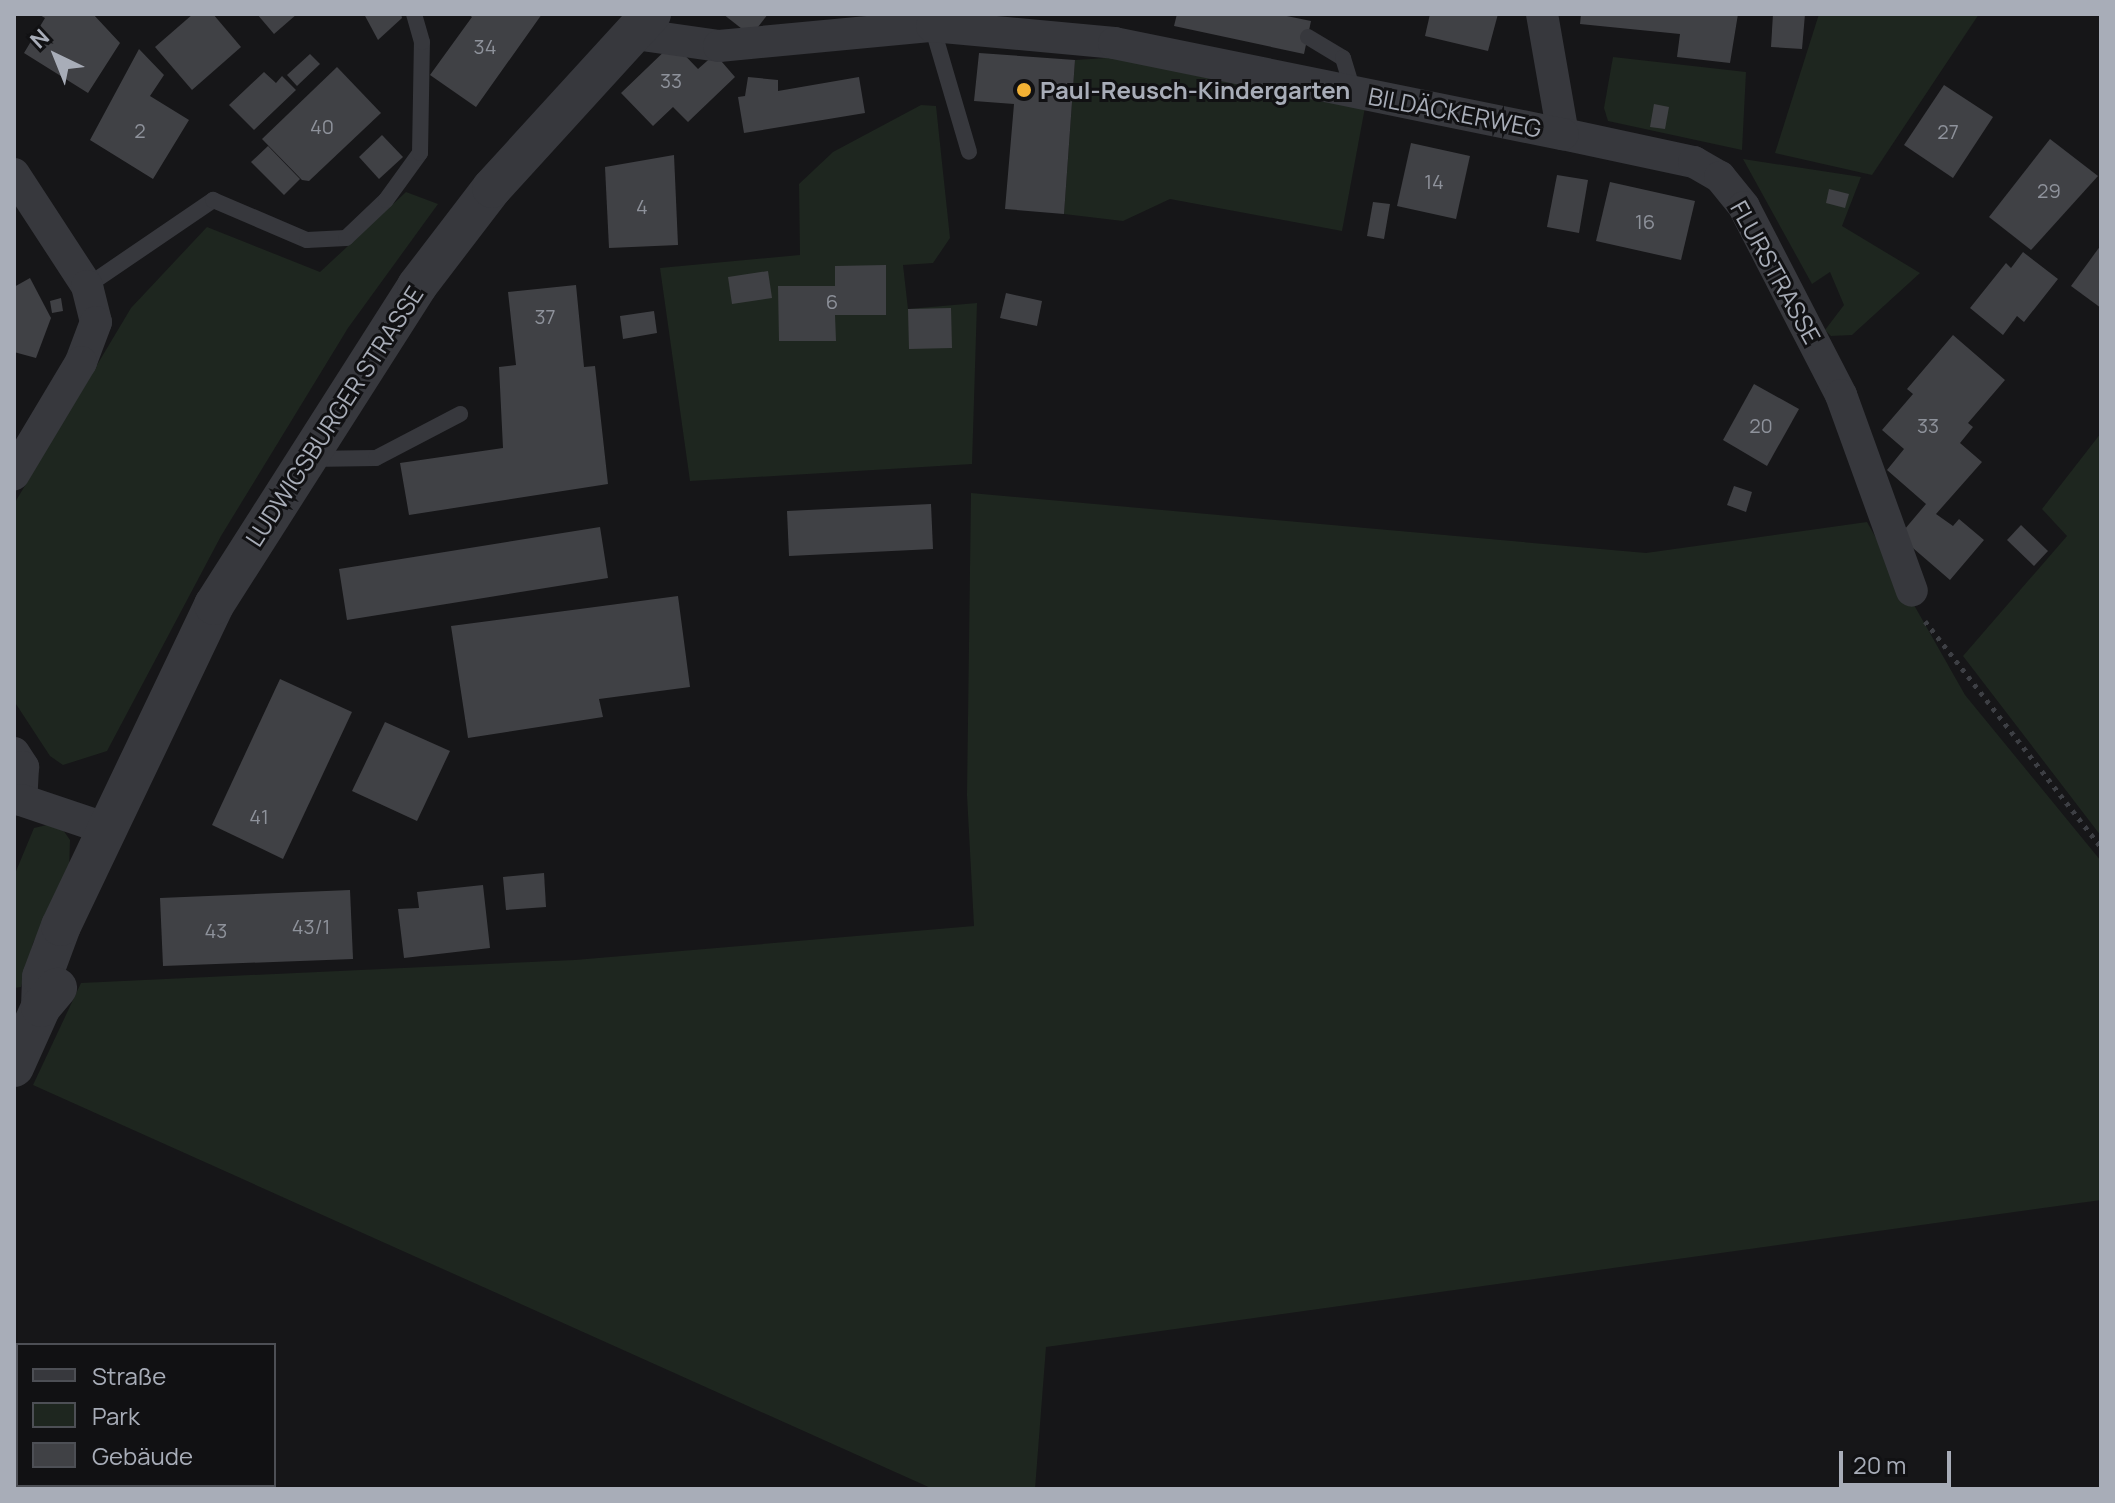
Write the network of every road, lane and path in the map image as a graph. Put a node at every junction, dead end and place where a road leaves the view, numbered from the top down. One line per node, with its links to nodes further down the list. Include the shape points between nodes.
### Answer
1 (414, 14): 10 (lane, via 422,42 420,153 386,200 346,238 307,240 213,200)
2 (1542, 14): 7 (street)
3 (643, 24): 4 (street, BILDÄCKERWEG, via 719,46); 12 (street, LUDWIGSBURGER STRASSE, via 492,188 417,286)
4 (932, 26): 6 (street, BILDÄCKERWEG, via 1114,43); 8 (lane)
5 (1308, 37): 6 (lane, via 1343,58)
6 (1353, 91): 7 (street, BILDÄCKERWEG)
7 (1563, 134): 14 (street, FLURSTRASSE, via 1694,162 1720,177 1744,207 1841,395)
8 (969, 152)
9 (14, 174): 10 (street)
10 (87, 286): 13 (street, via 96,322 81,362)
11 (460, 414): 12 (lane, via 376,458)
12 (304, 459): 16 (street, LUDWIGSBURGER STRASSE, via 214,605)
13 (14, 474)
14 (1912, 591): 17 (path, via 1929,630)
15 (14, 753): 16 (street, via 23,767 21,800)
16 (110, 830): 18 (street, LUDWIGSBURGER STRASSE, via 49,955 41,1007)
17 (2101, 847)
18 (14, 1067)

